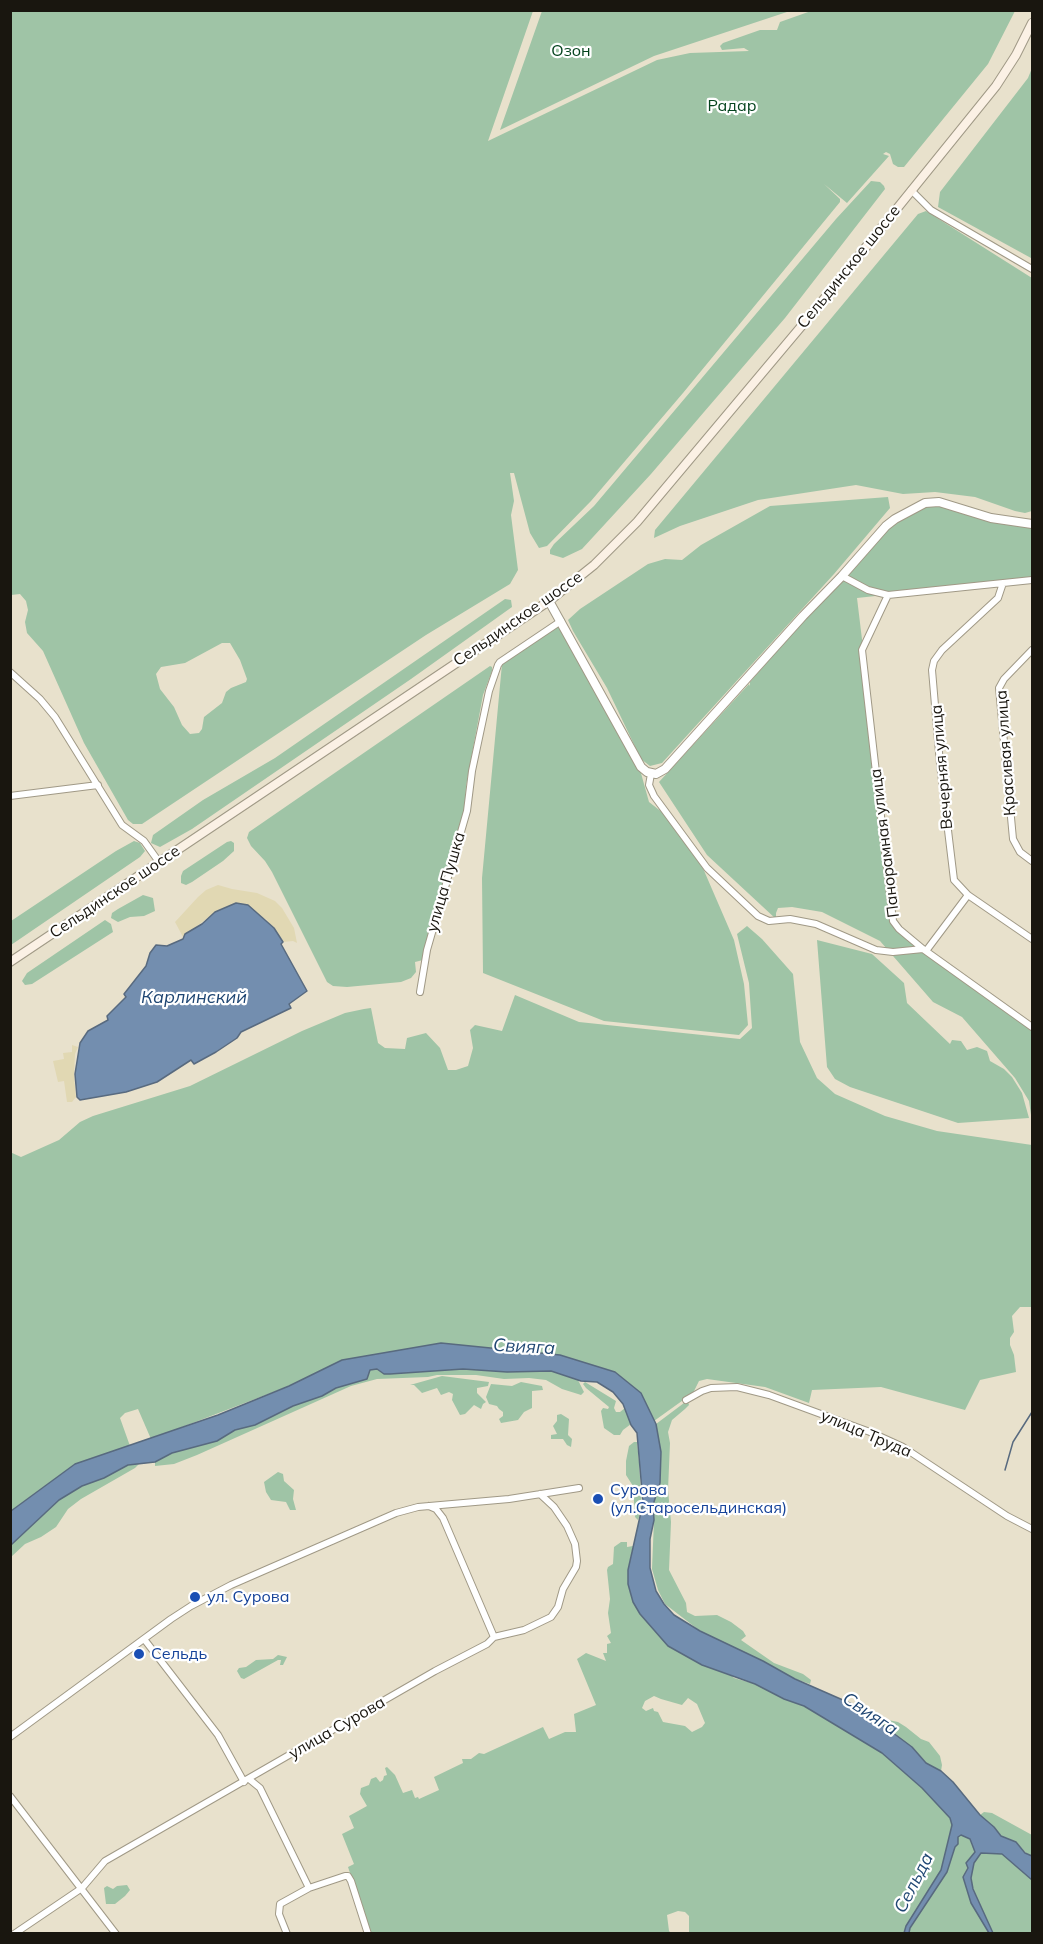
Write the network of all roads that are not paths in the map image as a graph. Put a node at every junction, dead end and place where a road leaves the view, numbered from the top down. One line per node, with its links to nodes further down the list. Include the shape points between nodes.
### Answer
1 (1032, 23): 2 (main road, Сельдинское шоссе, via 996,86)
2 (910, 190): 3 (street, via 931,210); 9 (main road, Сельдинское шоссе, via 610,555)
3 (1032, 269)
4 (1032, 524): 5 (street, via 991,518 944,503 925,503 886,526)
5 (842, 576): 8 (street, via 868,590); 13 (street, via 665,769)
6 (1032, 580): 7 (street)
7 (1003, 583): 8 (street); 18 (street, Вечерняя улица, via 998,598 942,650 932,665 952,871 958,886)
8 (888, 595): 20 (street, Панорамная улица, via 862,650 893,921)
9 (549, 601): 10 (street); 17 (main road, Сельдинское шоссе)
10 (561, 621): 13 (street, via 641,767); 22 (street, улица Пушка, via 498,665 472,771 467,811 429,941)
11 (1032, 650): 16 (street, Красивая улица, via 999,688 1013,839 1020,852)
12 (10, 672): 14 (street, via 55,717)
13 (651, 774): 20 (street, via 649,785 654,796 707,868 758,916 769,921 790,919 816,924 876,950)
14 (98, 784): 15 (street); 17 (street, via 122,825 144,842)
15 (10, 796)
16 (1032, 861)
17 (159, 862): 21 (main road, Сельдинское шоссе)
18 (968, 895): 19 (street, Вечерняя улица); 20 (street)
19 (1032, 939)
20 (925, 950): 23 (street, Панорамная улица)
21 (10, 962)
22 (420, 992)
23 (1032, 1027)
24 (686, 1400): 28 (street, улица Труда, via 711,1388 737,1387 859,1428 903,1447)
25 (579, 1488): 26 (street)
26 (540, 1494): 27 (street); 29 (street, улица Сурова, via 567,1526 577,1552 576,1567 551,1617 524,1630)
27 (427, 1505): 29 (street, via 443,1518); 30 (street, via 396,1513 231,1585 191,1606)
28 (1032, 1529)
29 (494, 1637): 32 (street, улица Сурова)
30 (144, 1640): 31 (street); 32 (street, via 218,1735)
31 (10, 1737)
32 (246, 1781): 34 (street, улица Сурова, via 105,1860); 35 (street, via 260,1788)
33 (10, 1796): 34 (street)
34 (82, 1888): 36 (street, улица Сурова); 37 (street)
35 (309, 1888): 38 (street, via 280,1904 279,1914); 39 (street, via 348,1876)
36 (14, 1934)
37 (116, 1934)
38 (287, 1934)
39 (368, 1934)

